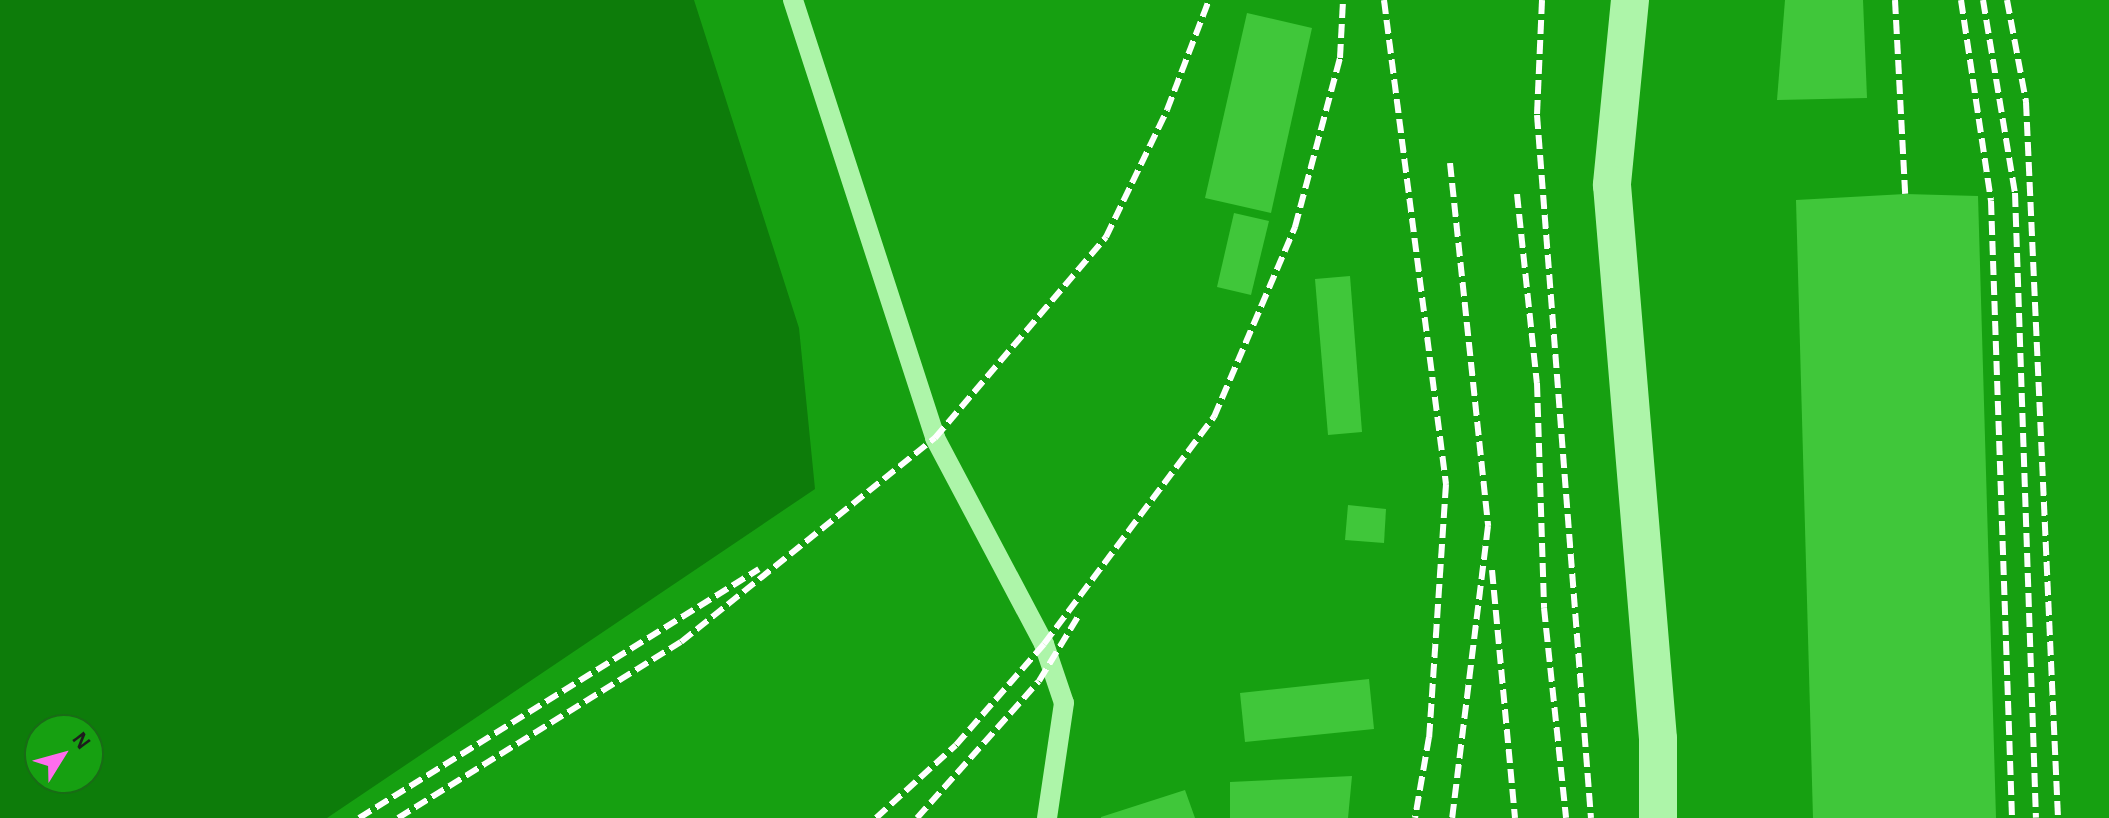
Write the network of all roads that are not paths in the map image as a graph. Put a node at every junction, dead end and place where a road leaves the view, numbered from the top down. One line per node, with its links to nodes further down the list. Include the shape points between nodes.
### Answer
1 (793, 0): 3 (lane, via 935,438 1044,644 1064,703)
2 (1630, 0): 4 (street, via 1612,185 1658,739)
3 (1047, 818)
4 (1658, 818)

